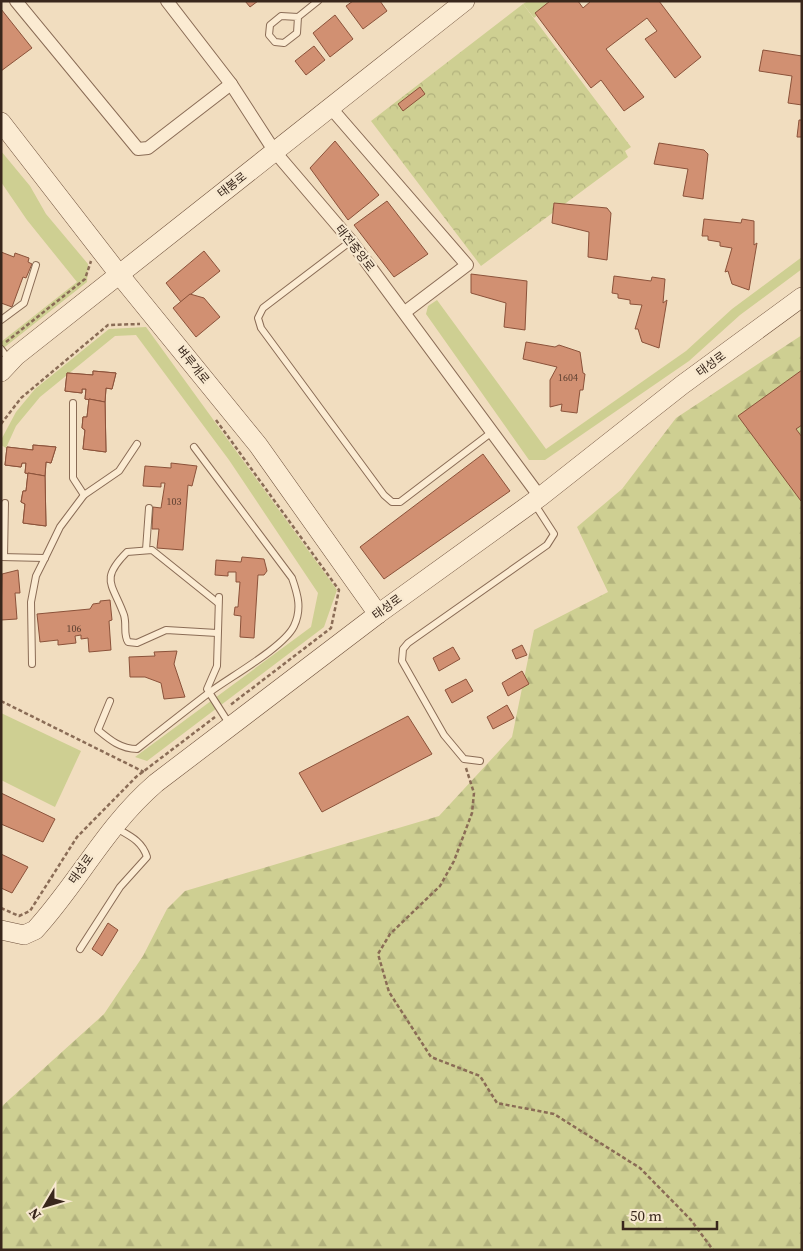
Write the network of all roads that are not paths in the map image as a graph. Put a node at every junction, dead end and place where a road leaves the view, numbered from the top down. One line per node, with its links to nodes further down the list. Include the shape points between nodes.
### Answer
1 (16, 1): 6 (street, via 138,149 148,148)
2 (167, 1): 6 (street, 태전중앙로)
3 (318, 1): 5 (lane)
4 (457, 4): 7 (street, 태봉로)
5 (298, 17): 5 (lane, via 281,16 270,25 269,35 275,42 284,43 297,33)
6 (231, 84): 9 (street, 태전중앙로)
7 (330, 107): 9 (street, 태봉로); 14 (street, via 467,265)
8 (1, 122): 12 (street, 벼루개로)
9 (275, 152): 10 (street, 태전중앙로); 12 (street, 태봉로)
10 (351, 241): 14 (street, 태전중앙로); 18 (lane, via 263,308 258,318 266,336 392,502 400,502)
11 (36, 265): 15 (lane, via 24,303)
12 (118, 273): 16 (street, 태봉로); 28 (street, 벼루개로, via 258,445)
13 (802, 297): 22 (street, 태성로, via 682,385)
14 (405, 312): 18 (street, 태전중앙로)
15 (1, 320)
16 (4, 357)
17 (73, 403): 21 (lane, via 73,478)
18 (492, 432): 22 (street, 태전중앙로)
19 (137, 444): 21 (lane, via 119,471)
20 (194, 447): 31 (lane, via 276,554 292,578 299,599 293,628 283,640)
21 (84, 496): 27 (lane, via 60,527)
22 (537, 500): 28 (street, 태성로); 34 (lane, via 554,534 547,544 403,649 402,661 444,735 464,759)
23 (5, 503): 26 (lane)
24 (149, 508): 25 (lane)
25 (146, 550): 29 (lane, via 152,550 218,600); 29 (lane, via 127,552 114,565 110,578 112,591 124,617 128,642 137,643 166,630)
26 (3, 557): 27 (lane)
27 (44, 558): 30 (lane, via 36,576 31,602)
28 (378, 614): 33 (street, 태성로)
29 (217, 633): 31 (lane, via 217,666 207,689)
30 (32, 664)
31 (209, 693): 32 (lane, via 137,749 128,749 98,730); 33 (lane)
32 (110, 701)
33 (226, 719): 35 (street, 태성로, via 150,777 137,799)
34 (480, 761)
35 (113, 826): 36 (street, 태성로, via 35,930 24,935); 37 (lane, via 138,842 147,858 120,887)
36 (1, 930)
37 (80, 949)

